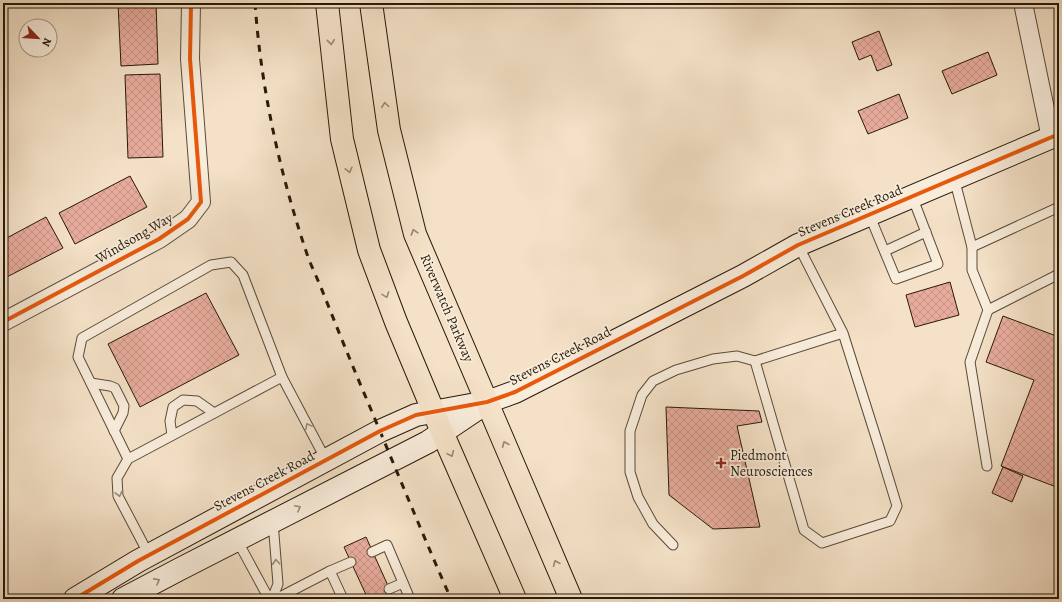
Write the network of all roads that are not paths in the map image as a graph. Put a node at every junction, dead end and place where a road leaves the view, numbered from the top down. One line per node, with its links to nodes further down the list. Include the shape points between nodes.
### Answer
1 (191, 3): 16 (street, Windsong Way, via 190,59 200,202 188,219 160,238)
2 (327, 3): 22 (main road, one-way to 22, via 342,139 369,250)
3 (371, 3): 21 (main road, Riverwatch Parkway, one-way to 3, via 415,234 389,130)
4 (1023, 3): 5 (street)
5 (1055, 136): 6 (street, Stevens Creek Road)
6 (954, 178): 7 (street, Stevens Creek Road); 12 (lane)
7 (912, 196): 9 (street, Stevens Creek Road); 10 (lane)
8 (1059, 207): 12 (lane)
9 (869, 214): 11 (street, Stevens Creek Road); 13 (lane)
10 (926, 232): 13 (lane); 13 (lane, via 938,264 896,279)
11 (798, 245): 17 (lane); 21 (street, Stevens Creek Road, via 743,276 516,392)
12 (972, 247): 15 (lane, via 972,270)
13 (885, 251)
14 (1059, 274): 15 (lane)
15 (988, 310): 29 (lane, via 970,362)
16 (3, 322)
17 (843, 333): 18 (lane); 18 (lane, via 897,506 890,521 822,543 804,530)
18 (755, 361): 32 (lane, via 737,356 713,359 676,370 653,381 642,396 630,431 630,472 638,497 653,524)
19 (282, 376): 20 (lane, via 243,275 231,262 211,265 82,338 78,357); 23 (lane); 28 (lane, one-way to 19)
20 (91, 383): 24 (lane); 24 (lane, via 115,388 124,406)
21 (487, 402): 22 (street, Stevens Creek Road); 25 (street, Stevens Creek Road); 46 (main road, Riverwatch Parkway, one-way to 21)
22 (434, 412): 25 (main road); 28 (street, Stevens Creek Road, via 416,415)
23 (214, 413): 26 (lane); 26 (lane, via 197,401 183,400 173,407 170,421)
24 (114, 431): 27 (lane)
25 (442, 432): 30 (street, Stevens Creek Road, one-way to 25, via 428,442); 45 (main road, one-way to 45)
26 (172, 435): 27 (lane)
27 (128, 459): 34 (lane, one-way to 34, via 117,478 118,496)
28 (326, 460): 34 (street, Stevens Creek Road)
29 (987, 466)
30 (273, 521): 31 (street, Stevens Creek Road); 41 (lane, one-way to 30, via 278,584)
31 (237, 540): 40 (street, Stevens Creek Road, one-way to 31); 41 (lane)
32 (673, 545)
33 (372, 552): 37 (lane, via 387,545)
34 (149, 555): 39 (street, Stevens Creek Road)
35 (351, 562): 36 (lane)
36 (330, 572): 42 (lane); 43 (lane)
37 (403, 583): 38 (lane); 44 (lane)
38 (389, 589)
39 (75, 599)
40 (123, 599)
41 (270, 599)
42 (276, 599)
43 (343, 599)
44 (410, 599)
45 (515, 599)
46 (572, 599)

